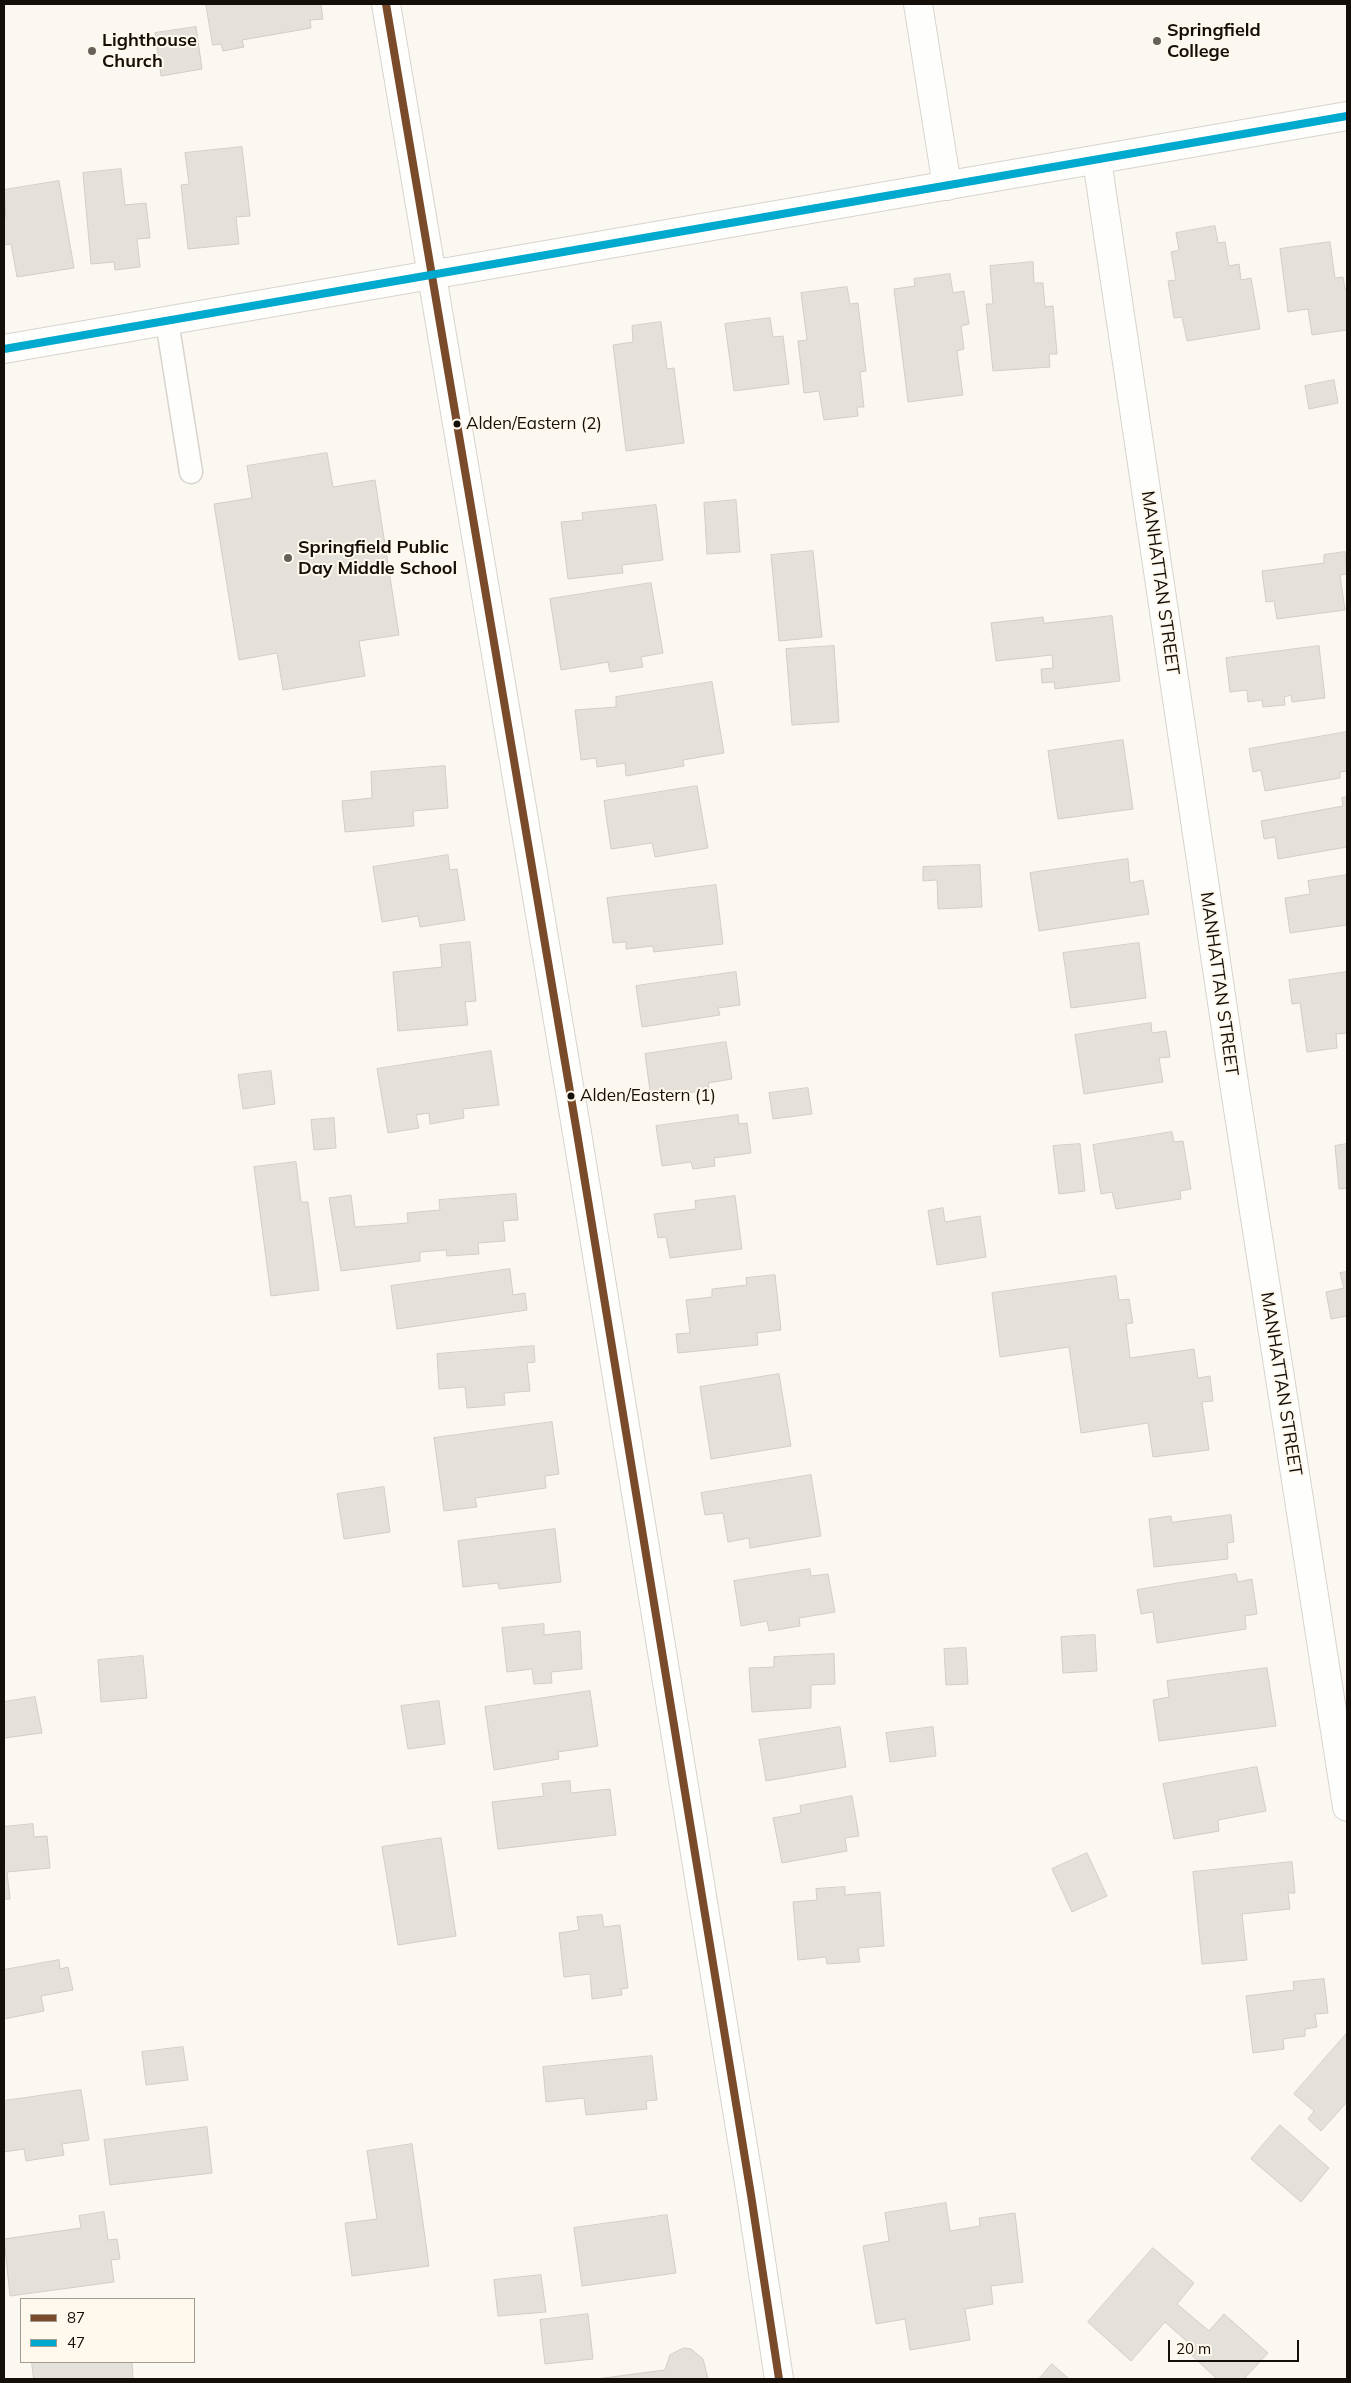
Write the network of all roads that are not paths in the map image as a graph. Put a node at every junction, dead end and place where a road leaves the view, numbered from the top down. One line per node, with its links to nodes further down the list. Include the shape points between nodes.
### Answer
1 (386, 4): 6 (street)
2 (918, 4): 5 (street)
3 (1347, 116): 4 (street)
4 (1096, 160): 5 (street); 10 (street, MANHATTAN STREET, via 1231,1064)
5 (947, 186): 6 (street)
6 (432, 274): 7 (street); 11 (street, via 590,1212)
7 (167, 320): 8 (street); 9 (lane)
8 (4, 349)
9 (191, 472)
10 (1347, 1807)
11 (779, 2379)

